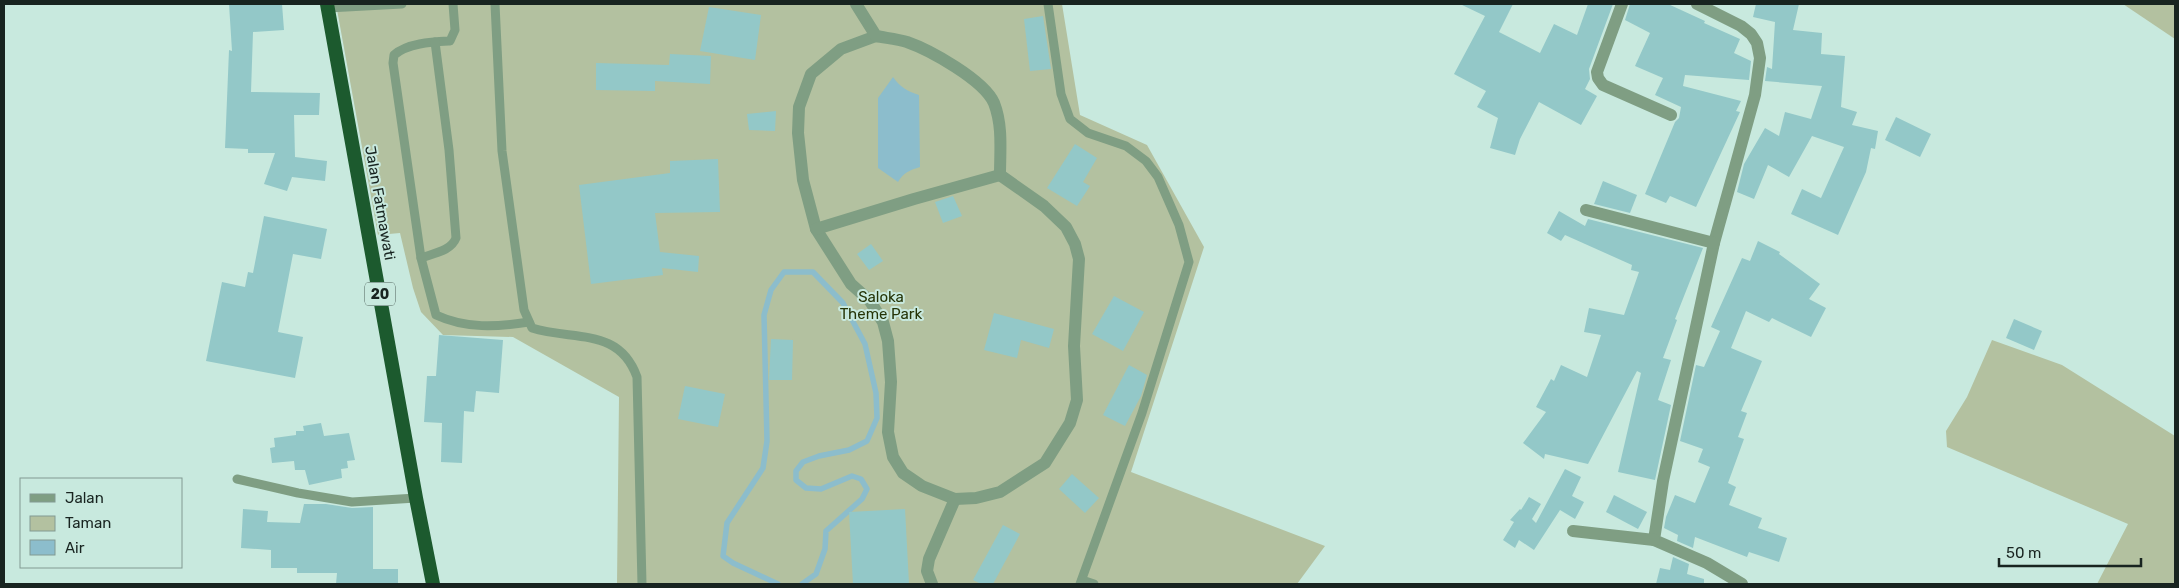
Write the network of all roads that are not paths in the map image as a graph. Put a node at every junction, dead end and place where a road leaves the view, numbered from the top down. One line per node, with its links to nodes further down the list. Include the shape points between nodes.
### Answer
1 (402, 4): 8 (lane)
2 (453, 4): 10 (lane, via 455,30 452,37 450,41)
3 (495, 4): 17 (lane, via 502,151 524,310)
4 (856, 4): 9 (street)
5 (1048, 4): 23 (lane, via 1061,94 1070,119 1088,133 1126,146 1146,161 1158,177 1180,225 1189,262 1142,413)
6 (1622, 4): 11 (street, via 1597,72 1598,78 1603,85)
7 (1697, 4): 15 (street, via 1752,34 1760,58 1755,95)
8 (327, 6): 19 (highway, Jalan Fatmawati / 20)
9 (876, 36): 12 (street, via 907,42 947,62 982,85 993,101 1000,125); 14 (street, via 840,49 811,74 799,107 802,180)
10 (435, 42): 16 (lane, via 456,238 448,248); 16 (lane, via 401,49 394,55 393,63)
11 (1671, 115)
12 (1000, 175): 14 (street); 20 (street, via 1044,206 1066,227 1075,244 1079,259 1074,346 1077,400 1070,423 1045,463 1000,492)
13 (1586, 210): 15 (street)
14 (816, 229): 20 (street, via 851,284 870,301 883,322 888,341 891,382 888,432 893,457 903,473 922,486)
15 (1714, 244): 22 (street, via 1663,481)
16 (421, 258): 17 (lane, via 436,315 481,326)
17 (529, 322): 25 (lane, via 532,328 544,331 606,341 624,352 633,364 637,377)
18 (237, 478): 19 (lane, via 352,502)
19 (416, 498): 24 (highway, Jalan Fatmawati / 20)
20 (955, 499): 26 (street, via 929,559 927,571)
21 (1573, 531): 22 (street)
22 (1654, 540): 28 (street, via 1706,563)
23 (1081, 582): 27 (lane)
24 (433, 584)
25 (642, 584)
26 (932, 584)
27 (1094, 584)
28 (1742, 584)

